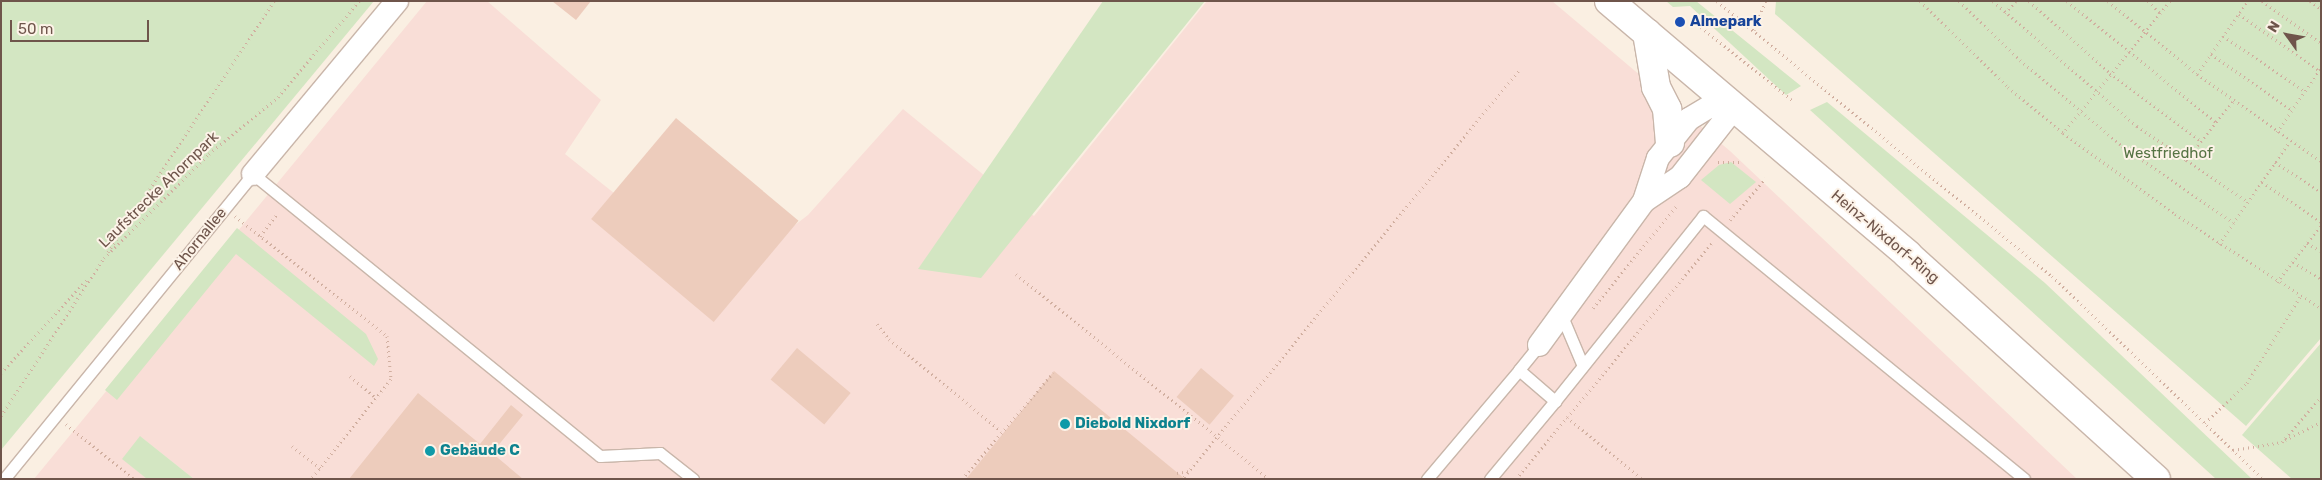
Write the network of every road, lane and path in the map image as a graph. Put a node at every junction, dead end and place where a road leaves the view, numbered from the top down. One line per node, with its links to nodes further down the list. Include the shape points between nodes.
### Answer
1 (274, 1): 67 (path)
2 (359, 1): 67 (path, Laufstrecke Ahornpark, via 278,97 209,154)
3 (398, 1): 51 (street, Ahornallee)
4 (1609, 1): 25 (main road, Heinz-Nixdorf-Ring)
5 (1717, 1): 24 (path)
6 (1766, 1): 24 (path)
7 (1920, 1): 44 (path, via 2008,87)
8 (1959, 1): 41 (path)
9 (1994, 1): 20 (path)
10 (2016, 1): 20 (path)
11 (2029, 1): 33 (path)
12 (2067, 1): 29 (path)
13 (2108, 1): 26 (path)
14 (2148, 1): 21 (path)
15 (2170, 1): 21 (path)
16 (2248, 1): 22 (path)
17 (2262, 1): 28 (path)
18 (2310, 1): 19 (path)
19 (2321, 9)
20 (2005, 13): 36 (path)
21 (2160, 13): 26 (path)
22 (2239, 14): 27 (path); 32 (path)
23 (1701, 27): 38 (path)
24 (1754, 30): 91 (path, via 2052,276)
25 (1647, 33): 39 (main road, Heinz-Nixdorf-Ring); 47 (main road, via 1656,87 1666,109)
26 (2143, 34): 29 (path); 34 (path)
27 (2224, 36): 30 (path); 35 (path)
28 (2321, 43)
29 (2126, 53): 33 (path); 42 (path)
30 (2210, 54): 34 (path); 40 (path)
31 (1520, 69): 93 (path)
32 (2320, 70): 35 (path)
33 (2110, 73): 36 (path); 45 (path)
34 (2197, 74): 37 (path)
35 (2305, 91): 40 (path)
36 (2095, 92): 41 (path); 48 (path)
37 (2234, 100): 42 (path); 43 (path)
38 (1793, 101)
39 (1734, 108): 47 (street, via 1708,107 1689,119); 57 (street, via 1680,177); 112 (main road, Heinz-Nixdorf-Ring, via 1908,255)
40 (2292, 110): 43 (path)
41 (2080, 111): 44 (path); 60 (path)
42 (2216, 122): 45 (path)
43 (2277, 132): 46 (path)
44 (2063, 133): 65 (path)
45 (2201, 141): 48 (path)
46 (2290, 141): 49 (path); 50 (path)
47 (1670, 142): 57 (street, via 1658,158)
48 (2185, 160): 58 (path)
49 (2321, 161)
50 (2276, 162): 53 (path); 54 (path)
51 (253, 174): 56 (lane); 59 (lane, Ahornallee)
52 (1766, 178): 62 (path)
53 (2262, 182): 58 (path); 61 (path)
54 (2321, 192)
55 (1681, 200): 77 (path)
56 (288, 201): 63 (path); 104 (lane, via 600,456 660,453)
57 (1644, 201): 75 (street)
58 (2248, 202): 60 (path)
59 (225, 208): 63 (path); 88 (lane, Ahornallee)
60 (2234, 223): 65 (path)
61 (2321, 224): 64 (path)
62 (1721, 232): 79 (lane, via 1703,216); 89 (path); 111 (lane)
63 (260, 236): 85 (path, via 387,336 391,379)
64 (2307, 243): 66 (path); 68 (path)
65 (2220, 244): 72 (path)
66 (2321, 251)
67 (104, 258): 69 (path, Laufstrecke Ahornpark)
68 (2293, 262): 71 (path); 72 (path)
69 (92, 274): 82 (path, via 58,306); 87 (path, Laufstrecke Ahornpark)
70 (1016, 274): 93 (path)
71 (2321, 279)
72 (2277, 282): 73 (path)
73 (2300, 298): 74 (path); 91 (path, via 2247,383)
74 (2321, 308)
75 (1561, 314): 77 (lane); 78 (street)
76 (877, 324): 92 (path, via 889,339)
77 (1570, 336): 79 (lane)
78 (1539, 345): 80 (lane)
79 (1583, 366): 86 (lane)
80 (1519, 370): 86 (lane); 107 (lane)
81 (1053, 373): 92 (path)
82 (1, 374)
83 (350, 376): 85 (path)
84 (2321, 397): 94 (path)
85 (376, 398): 97 (path)
86 (1555, 401): 108 (lane)
87 (1, 416)
88 (55, 416): 101 (lane, Ahornallee); 102 (path)
89 (1567, 417): 109 (path); 110 (path)
90 (2321, 422): 94 (path)
91 (2205, 423): 96 (path)
92 (1001, 431): 105 (path)
93 (1217, 437): 98 (path); 106 (path)
94 (2282, 442): 96 (path)
95 (292, 446): 97 (path)
96 (2233, 450): 113 (path)
97 (320, 468): 103 (path)
98 (1189, 471): 99 (path); 100 (path)
99 (1178, 473)
100 (1184, 477)
101 (4, 479)
102 (134, 479)
103 (311, 479)
104 (693, 479)
105 (962, 479)
106 (1269, 479)
107 (1427, 479)
108 (1490, 479)
109 (1516, 479)
110 (1642, 479)
111 (2024, 479)
112 (2156, 479)
113 (2263, 479)

